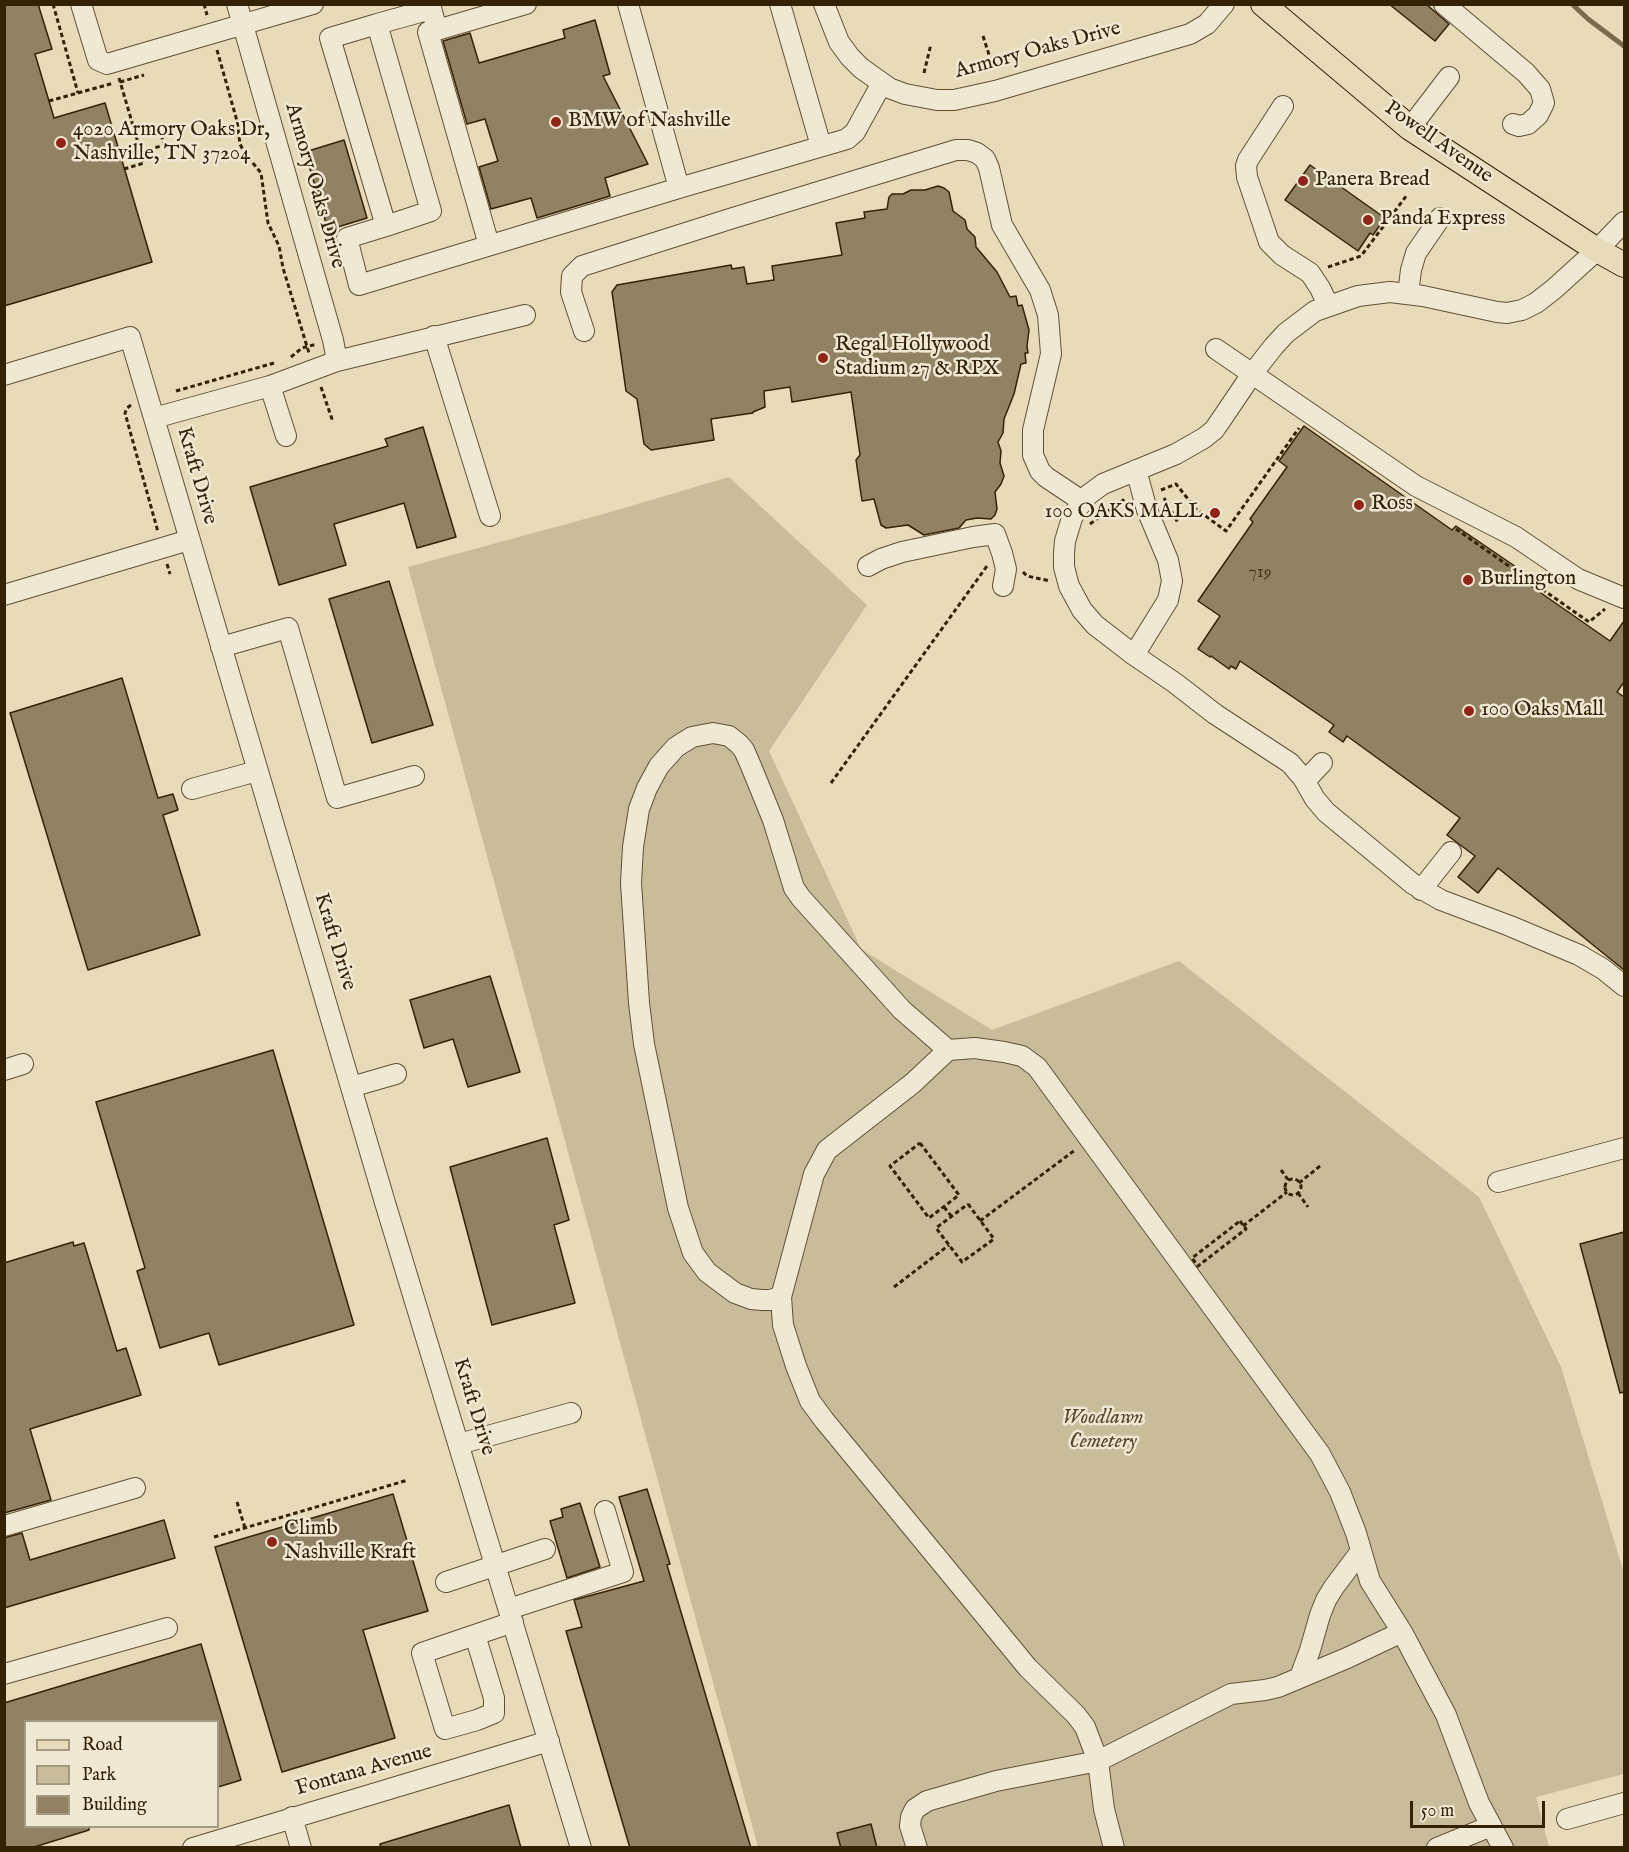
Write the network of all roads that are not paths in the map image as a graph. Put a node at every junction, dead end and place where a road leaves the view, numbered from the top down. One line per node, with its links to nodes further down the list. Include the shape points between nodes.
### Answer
1 (81, 4): 13 (street, via 98,60 106,64)
2 (237, 4): 13 (street, Armory Oaks Drive)
3 (313, 4): 13 (street)
4 (526, 4): 14 (street)
5 (628, 4): 21 (street)
6 (780, 4): 20 (street)
7 (824, 4): 16 (street, Armory Oaks Drive, via 849,57)
8 (1224, 4): 16 (street, Armory Oaks Drive, via 1207,24 1190,34 974,96 954,100 922,98)
9 (1263, 4): 19 (main road, Powell Avenue)
10 (1444, 4): 18 (street, via 1540,89 1544,103 1538,115 1528,124)
11 (430, 7): 12 (street); 14 (street)
12 (377, 24): 24 (street, via 431,211); 24 (street, via 330,39)
13 (243, 25): 34 (street, Armory Oaks Drive)
14 (437, 30): 25 (street, via 428,32)
15 (1449, 77): 19 (street)
16 (882, 83): 20 (street, via 852,137)
17 (1283, 106): 29 (street, via 1248,160 1247,177 1269,242 1310,273)
18 (1513, 124)
19 (1410, 128): 26 (main road, Powell Avenue)
20 (821, 146): 21 (street)
21 (679, 188): 25 (street)
22 (1440, 218): 28 (street, via 1416,253)
23 (1624, 222): 26 (street)
24 (386, 226): 25 (street, via 346,238 359,285)
25 (489, 245)
26 (1597, 250): 27 (main road, Powell Avenue); 28 (street, via 1545,296 1515,312 1488,311)
27 (1624, 265)
28 (1408, 294): 29 (street, via 1374,293)
29 (1328, 305): 35 (street, via 1286,333)
30 (525, 315): 32 (street, Kraft Drive)
31 (584, 331): 41 (street, via 571,292 572,276 582,266 956,150 977,153 989,168 1002,225 1040,290 1048,315 1051,354 1033,430 1033,455 1046,477)
32 (434, 336): 34 (street, Kraft Drive); 42 (street)
33 (1216, 349): 35 (street)
34 (337, 361): 37 (street, Kraft Drive)
35 (1252, 374): 40 (street, via 1214,430 1176,454); 47 (street, via 1416,486 1516,537 1578,579)
36 (4, 375): 38 (street, via 130,337)
37 (270, 386): 38 (street, Kraft Drive); 39 (street)
38 (154, 418): 43 (street, Kraft Drive)
39 (286, 436)
40 (1136, 470): 41 (street, via 1103,484); 49 (street, via 1172,581 1168,600)
41 (1082, 501): 49 (street, via 1065,541 1064,567 1069,586 1088,618)
42 (490, 516)
43 (189, 540): 46 (street); 48 (street, Kraft Drive)
44 (868, 566): 45 (street, via 902,552 995,534 996,563 1005,578)
45 (1003, 585)
46 (4, 595)
47 (1624, 598)
48 (221, 647): 51 (street, Kraft Drive); 52 (street, via 288,628 337,798)
49 (1134, 655): 53 (street, via 1290,763)
50 (1322, 763): 53 (street)
51 (257, 771): 54 (street); 62 (street, Kraft Drive)
52 (414, 776)
53 (1305, 781): 56 (street, via 1326,812)
54 (192, 789)
55 (1450, 852): 56 (street)
56 (1421, 890): 57 (street, via 1579,955)
57 (1624, 986)
58 (948, 1050): 65 (street, via 913,1083 827,1150 814,1174); 65 (street, via 903,1010 794,888 773,820 739,744 729,736 713,733 692,737 676,747 647,788 633,847 631,883 644,1044 678,1208 693,1252 707,1272 735,1293 762,1300); 72 (street, via 975,1048 1022,1056 1037,1067 1320,1454 1340,1492)
59 (23, 1064): 60 (street)
60 (4, 1070)
61 (396, 1074): 62 (street)
62 (351, 1087): 67 (street, Kraft Drive)
63 (1624, 1148): 64 (street)
64 (1497, 1182)
65 (781, 1297): 82 (street, via 783,1325 810,1401 1028,1668 1076,1715)
66 (571, 1413): 67 (street)
67 (459, 1444): 73 (street, Kraft Drive)
68 (135, 1488): 70 (street)
69 (605, 1511): 75 (street, via 623,1572)
70 (4, 1526)
71 (544, 1550): 73 (street)
72 (1361, 1551): 77 (street, via 1370,1581); 80 (street, via 1326,1600)
73 (496, 1566): 74 (street); 75 (street, Kraft Drive)
74 (446, 1582)
75 (511, 1615): 78 (street); 81 (street, Kraft Drive)
76 (167, 1628): 79 (street)
77 (1402, 1632): 80 (street); 86 (street, via 1446,1715)
78 (475, 1635): 78 (street, via 422,1653 445,1729 494,1713 494,1698)
79 (4, 1674)
80 (1300, 1677): 82 (street, via 1266,1690 1231,1694)
81 (549, 1741): 84 (street, Fontana Avenue); 89 (street, Kraft Drive)
82 (1098, 1761): 90 (street, via 996,1781 927,1801 911,1817); 91 (street)
83 (1624, 1803): 85 (street)
84 (292, 1817): 87 (street, Fontana Avenue); 88 (street)
85 (1567, 1819)
86 (1491, 1826): 92 (street); 93 (street)
87 (193, 1848)
88 (301, 1848)
89 (581, 1848)
90 (917, 1848)
91 (1114, 1848)
92 (1437, 1848)
93 (1503, 1848)

